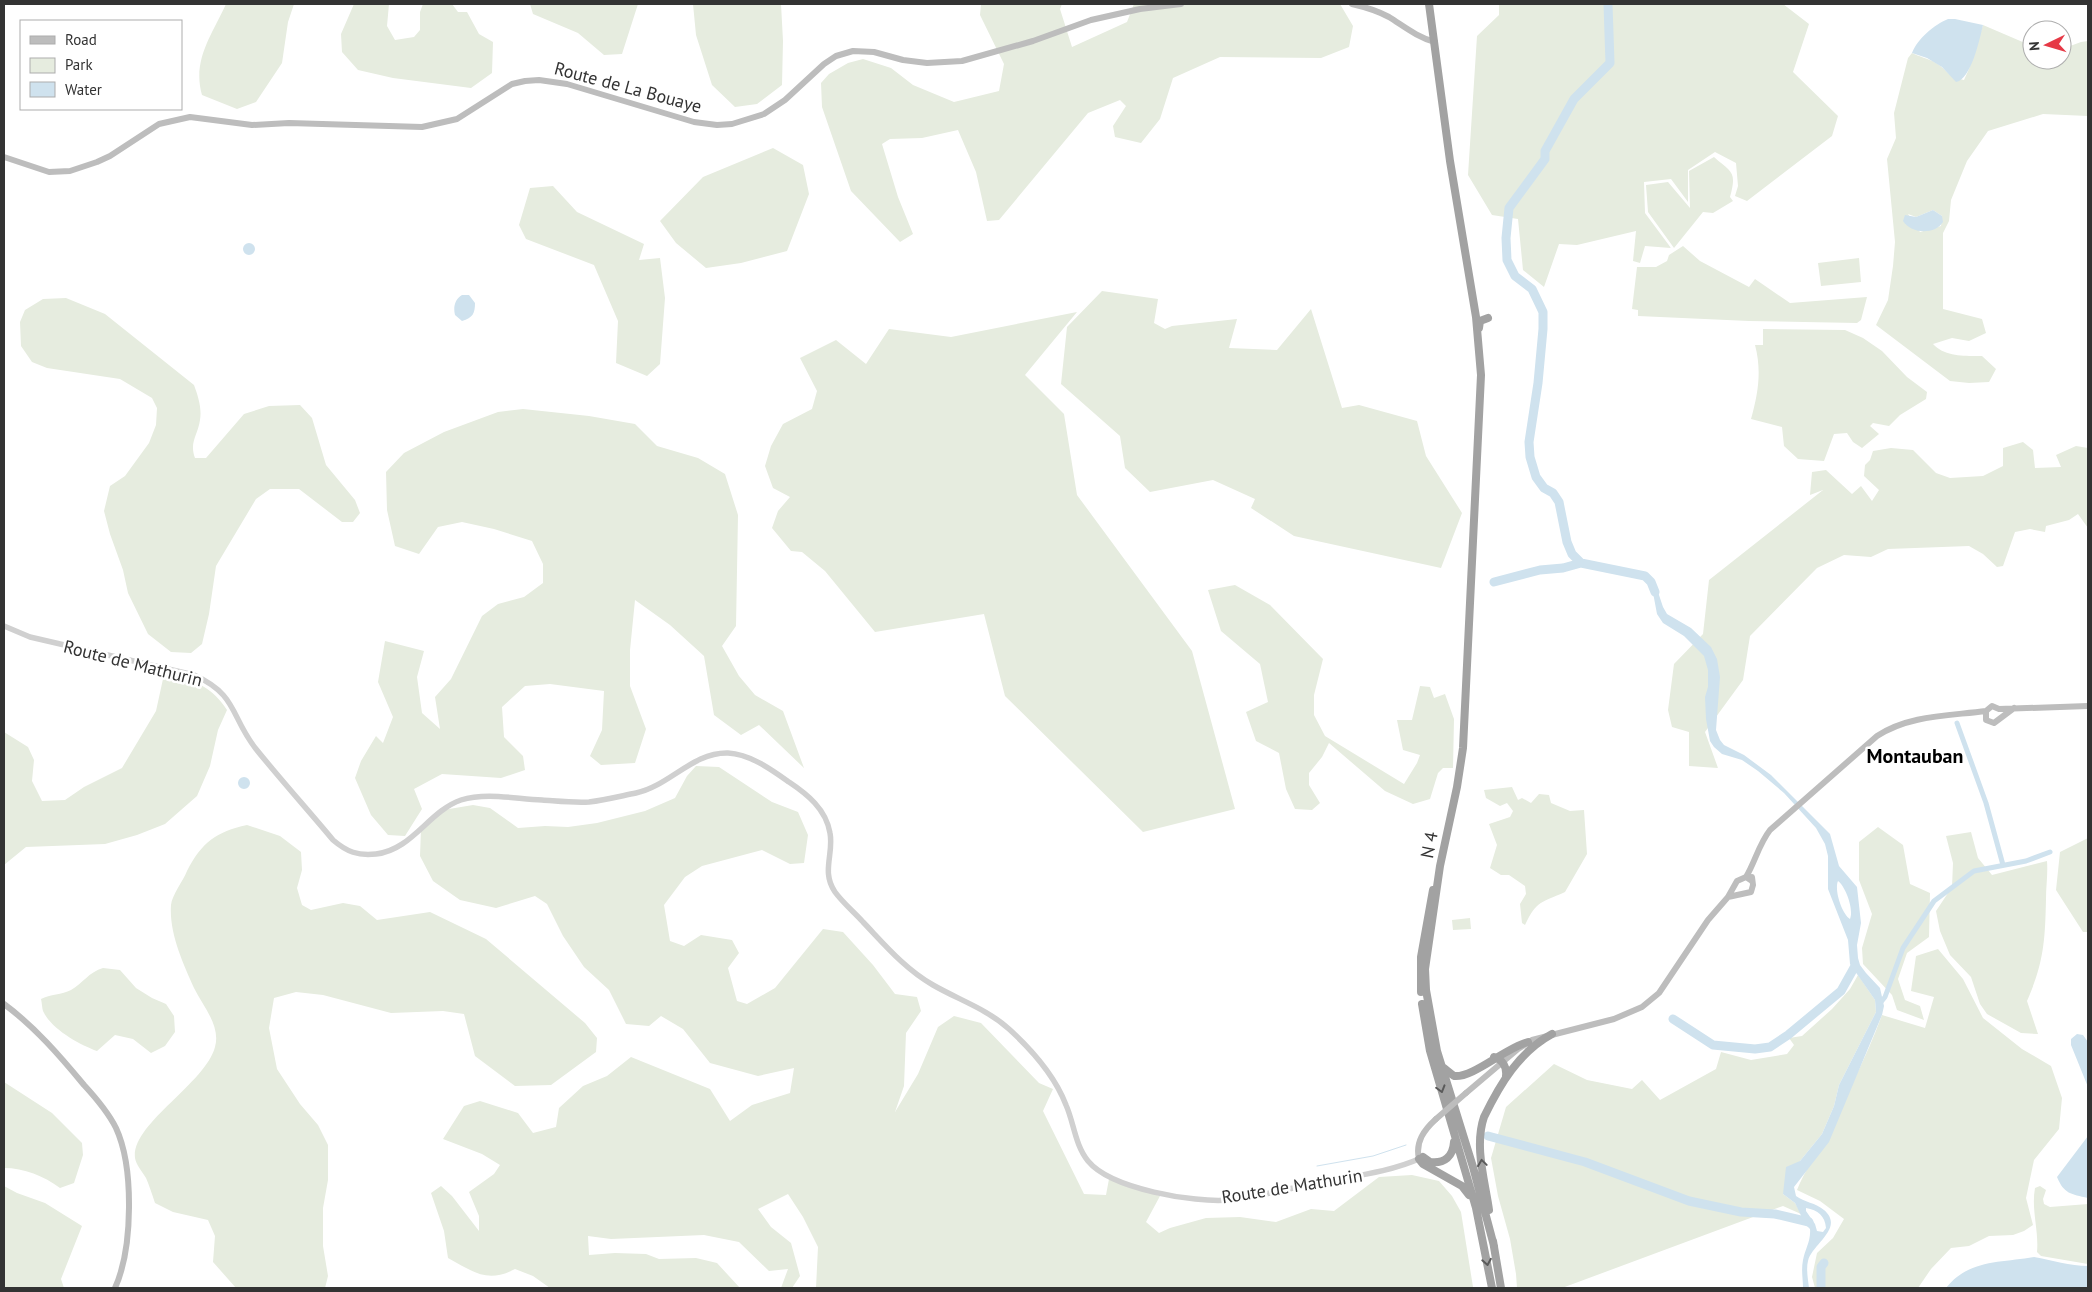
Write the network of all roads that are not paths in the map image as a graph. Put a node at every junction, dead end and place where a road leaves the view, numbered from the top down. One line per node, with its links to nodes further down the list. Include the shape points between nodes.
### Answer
1 (1181, 4): 5 (main road, Route de La Bouaye, via 1092,20 962,61 927,63 853,51 824,64 771,109 732,124 694,122 567,84 525,80 512,84 458,119 422,126 246,124 190,117 159,124 110,156 70,171 49,172)
2 (1352, 4): 4 (main road, via 1389,17 1407,30)
3 (1430, 4): 4 (highway, N 4)
4 (1435, 42): 6 (highway, N 4)
5 (4, 157)
6 (1466, 254): 26 (highway, N 4 / N 4, via 1474,302 1479,315 1488,318 1479,322 1481,398 1463,748 1440,866 1425,968 1428,1010); 28 (highway, N 4, one-way to 28, via 1479,384 1462,748 1426,922 1420,979 1430,1051)
7 (4, 626): 29 (street, Route de Mathurin, via 30,637 194,675 210,682 224,693 245,735 257,751 333,840 342,848 358,854 385,853 402,845 458,800 484,797 596,801 654,787 706,757 724,753 744,756 788,781 818,806 831,834 828,872 833,889 898,959 933,985 990,1014 1010,1029 1032,1053 1060,1089 1078,1143 1098,1172 1160,1194 1227,1200 1386,1170)
8 (2088, 706): 9 (main road)
9 (2014, 708): 10 (main road); 13 (main road)
10 (1999, 709): 11 (main road, via 1992,706); 13 (main road)
11 (1986, 711): 12 (main road); 14 (main road)
12 (1968, 713): 14 (main road); 15 (main road, via 1922,718 1876,736 1764,838)
13 (2001, 718): 14 (main road)
14 (1988, 722)
15 (1749, 879): 16 (main road, via 1740,879); 17 (main road, via 1753,885 1751,892)
16 (1736, 884): 17 (main road); 18 (main road)
17 (1743, 894): 18 (main road)
18 (1728, 897): 20 (main road, via 1703,926 1659,993 1642,1007 1614,1019)
19 (4, 1004): 32 (main road, via 52,1048 116,1127 124,1151 129,1220 126,1247)
20 (1552, 1034): 21 (main road); 22 (highway)
21 (1528, 1042): 23 (main road); 24 (highway)
22 (1528, 1051): 23 (main road); 27 (highway)
23 (1510, 1057): 25 (main road)
24 (1494, 1058): 25 (highway); 26 (highway, via 1463,1076 1454,1076)
25 (1503, 1062): 27 (highway); 29 (main road, bridge, via 1426,1129 1418,1148)
26 (1442, 1067): 31 (highway, N 4)
27 (1506, 1076): 31 (highway, one-way to 27, via 1480,1133 1484,1117)
28 (1454, 1137): 29 (highway, via 1452,1154 1446,1159 1436,1163); 30 (highway, N 4)
29 (1421, 1158): 30 (highway, via 1423,1164 1466,1189)
30 (1482, 1236): 33 (highway, N 4, one-way to 33)
31 (1494, 1246): 34 (highway)
32 (115, 1288)
33 (1492, 1288)
34 (1501, 1288)

